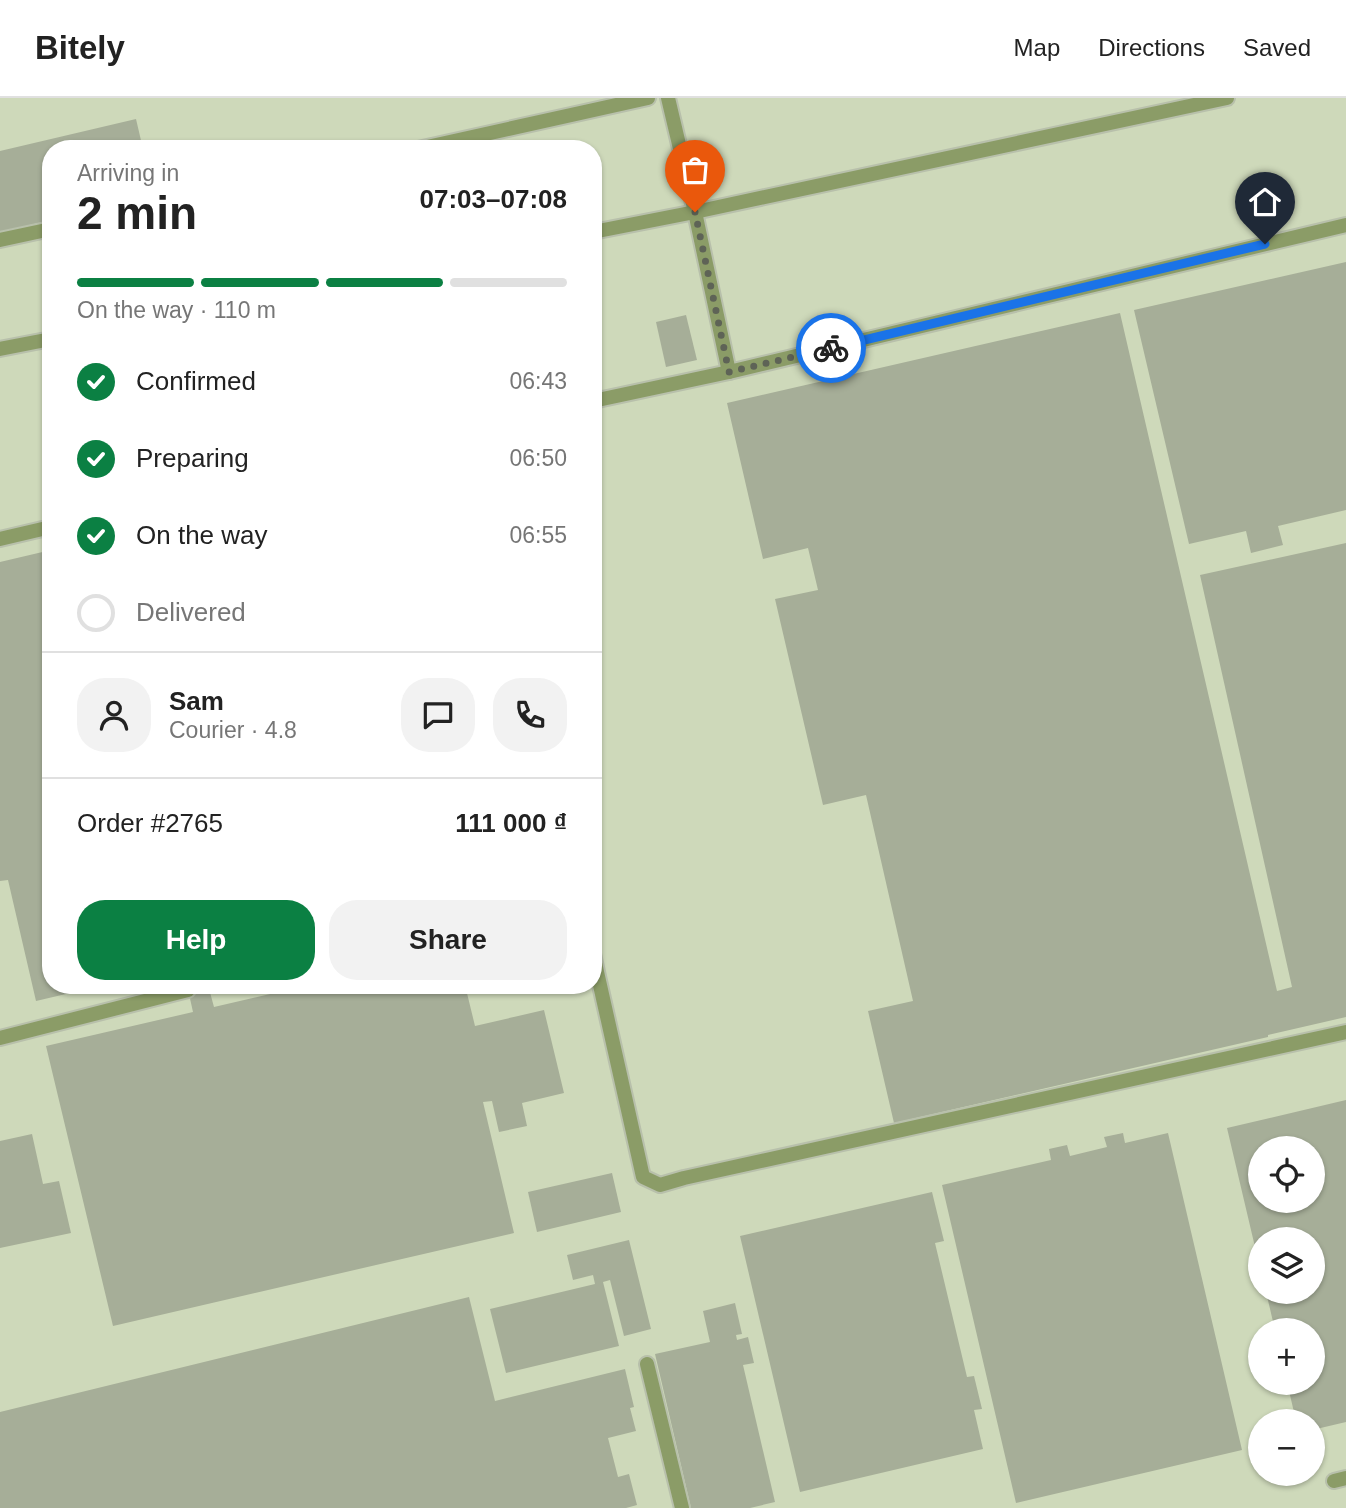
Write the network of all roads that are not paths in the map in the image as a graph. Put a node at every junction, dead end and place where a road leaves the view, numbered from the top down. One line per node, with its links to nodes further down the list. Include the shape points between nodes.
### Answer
1 (578, 98): 5 (lane)
2 (648, 98): 5 (lane)
3 (668, 98): 7 (lane)
4 (1227, 98): 7 (lane)
5 (581, 113): 6 (lane)
6 (459, 140)
7 (695, 212): 9 (lane); 14 (lane)
8 (1346, 225): 14 (lane)
9 (602, 230)
10 (42, 231): 11 (lane)
11 (0, 240)
12 (42, 341): 13 (lane)
13 (0, 349)
14 (729, 372): 15 (lane)
15 (602, 399)
16 (42, 529): 17 (lane)
17 (0, 539)
18 (172, 994): 21 (lane)
19 (602, 994): 20 (lane, via 643,1177 660,1185)
20 (1346, 1032)
21 (0, 1038)
22 (647, 1364): 23 (lane)
23 (682, 1508)

